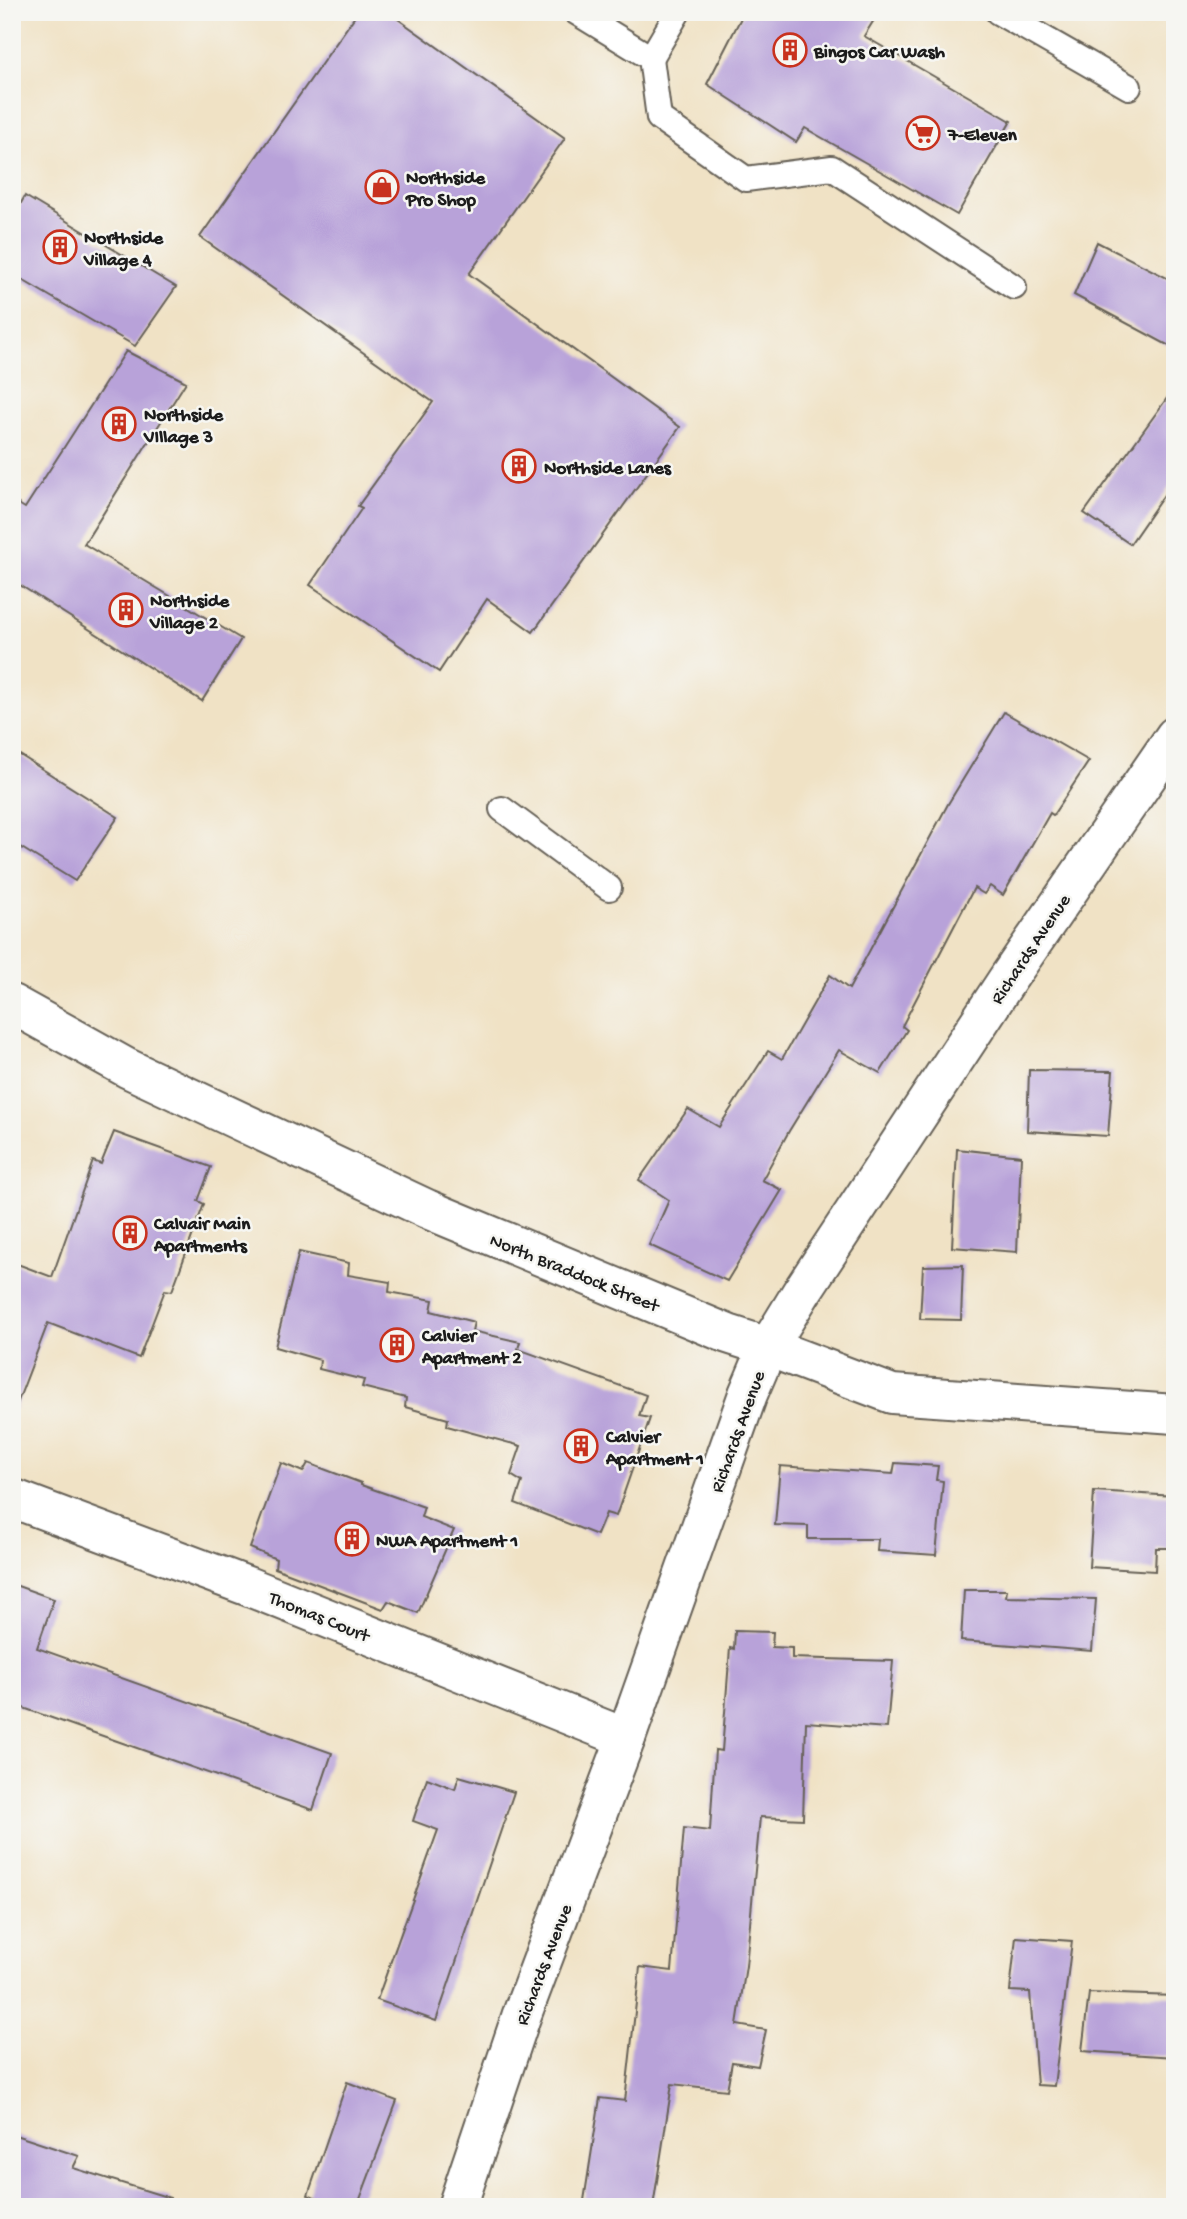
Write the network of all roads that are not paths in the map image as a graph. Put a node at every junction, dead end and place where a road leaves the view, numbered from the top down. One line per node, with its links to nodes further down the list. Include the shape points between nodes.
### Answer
1 (576, 12): 4 (lane)
2 (678, 12): 4 (lane)
3 (998, 12): 5 (lane)
4 (651, 58): 6 (lane, via 659,118 746,180 832,168)
5 (1129, 87)
6 (1014, 287)
7 (1175, 736): 11 (street, Richards Avenue, via 1009,977)
8 (502, 808): 9 (lane)
9 (609, 888)
10 (12, 1004): 11 (street, North Braddock Street, via 127,1068 427,1209 728,1334)
11 (768, 1346): 12 (street, North Braddock Street, via 892,1394); 14 (street, Richards Avenue)
12 (1175, 1414)
13 (12, 1498): 14 (street, Thomas Court, via 247,1586)
14 (626, 1738): 15 (street, Richards Avenue, via 521,2017)
15 (457, 2207)

